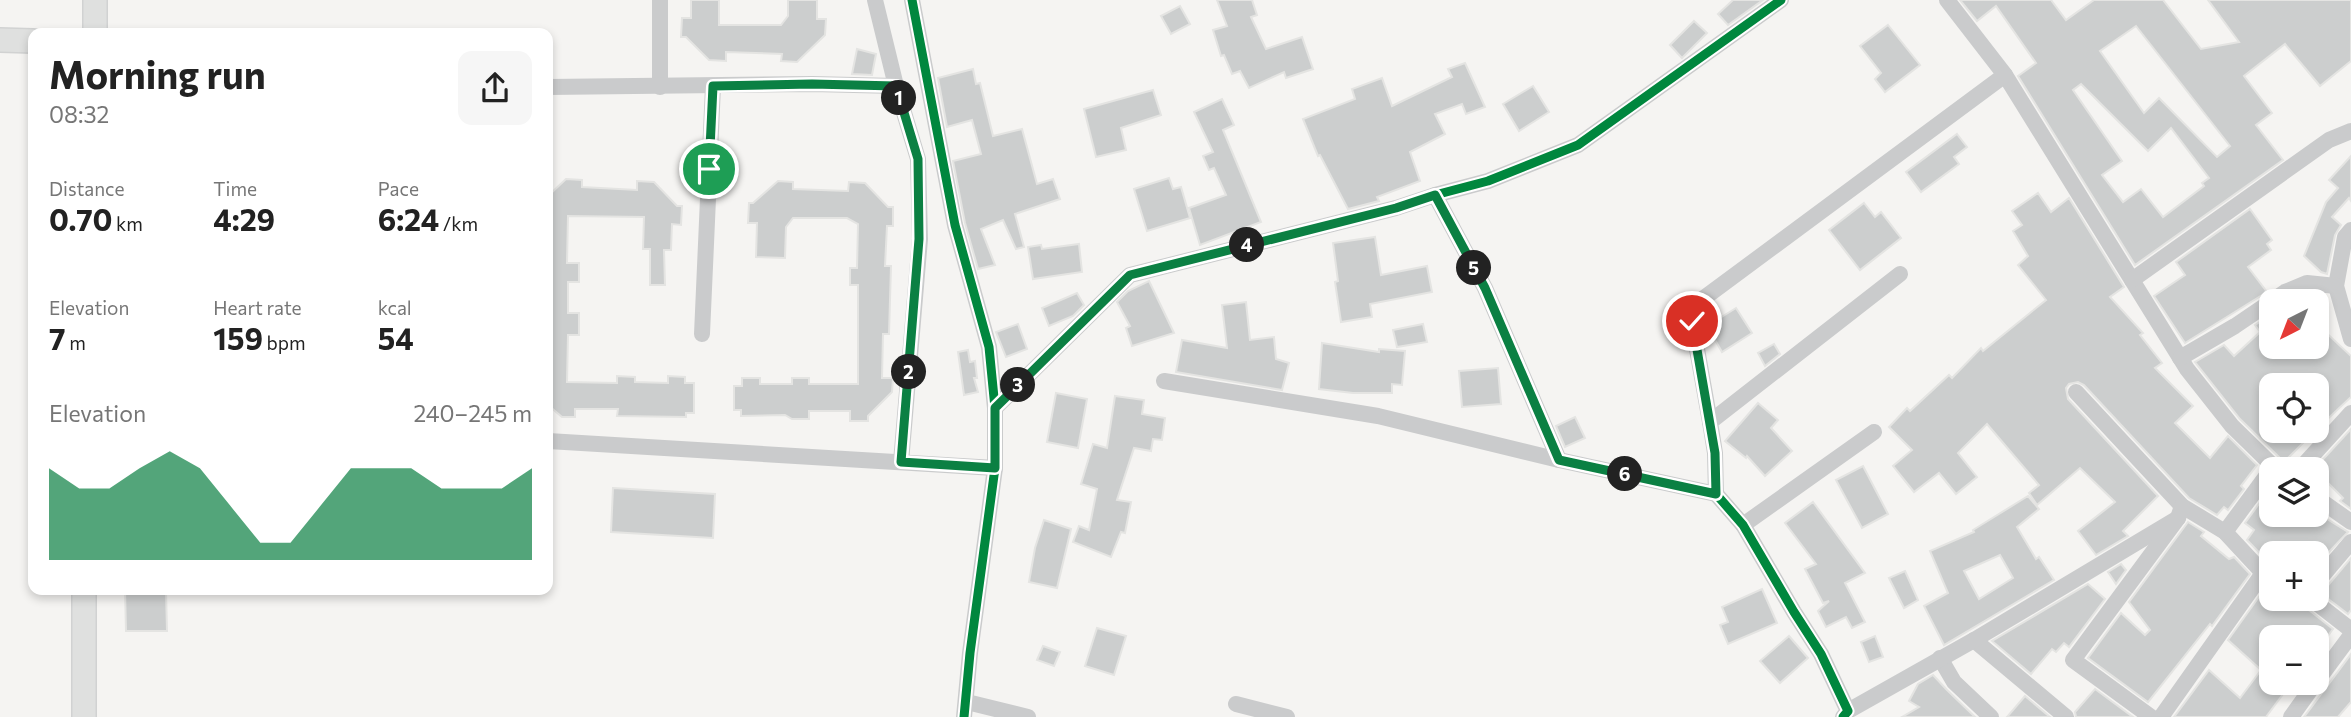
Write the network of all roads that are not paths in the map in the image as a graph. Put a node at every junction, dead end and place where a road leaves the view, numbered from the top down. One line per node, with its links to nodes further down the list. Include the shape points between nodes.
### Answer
1 (96, 0): 7 (main road)
2 (660, 0): 14 (street)
3 (876, 0): 12 (street)
4 (912, 0): 26 (street, via 955,225 989,347)
5 (1781, 0): 16 (street, via 1578,145 1488,181)
6 (1947, 0): 10 (street)
7 (95, 28)
8 (0, 40): 9 (main road)
9 (28, 41)
10 (2005, 75): 19 (street); 28 (street, via 1704,298 1692,321)
11 (713, 86): 12 (street); 14 (street); 21 (street)
12 (896, 86): 34 (street, via 918,159 919,226)
13 (553, 87): 14 (street)
14 (660, 87)
15 (2351, 131): 19 (street, via 2329,140)
16 (1435, 195): 26 (street, via 1130,275); 33 (street, via 1485,288)
17 (2351, 230): 20 (street, via 2345,237)
18 (1900, 274): 28 (street)
19 (2132, 280): 23 (street)
20 (2336, 286): 22 (street); 23 (street, via 2307,283 2284,292)
21 (702, 334)
22 (2351, 339)
23 (2180, 358): 31 (street, via 2232,426)
24 (1164, 381): 33 (street, via 1377,416)
25 (2076, 392): 39 (street)
26 (995, 408): 35 (street)
27 (2351, 413): 32 (street)
28 (1710, 422): 37 (street)
29 (1874, 432): 41 (street)
30 (553, 442): 34 (street)
31 (2264, 457)
32 (2311, 457)
33 (1559, 460): 37 (street)
34 (901, 462): 35 (street)
35 (995, 468): 55 (street)
36 (2259, 488): 42 (street)
37 (1716, 494): 41 (street)
38 (2329, 506): 40 (street)
39 (2180, 512): 42 (street); 50 (street); 62 (street, via 2073,660)
40 (2351, 522)
41 (1743, 525): 56 (street, via 1821,654)
42 (2225, 532): 44 (street)
43 (2351, 542): 45 (street)
44 (2259, 567)
45 (2329, 568)
46 (2259, 586): 63 (street)
47 (85, 595): 57 (main road)
48 (2326, 611): 49 (street)
49 (2351, 632): 52 (street)
50 (1974, 640): 51 (street); 61 (street)
51 (1940, 658): 56 (street); 60 (street, via 1954,682)
52 (2329, 663)
53 (2307, 695): 64 (street)
54 (1236, 704): 59 (street)
55 (965, 710): 58 (street)
56 (1845, 714)
57 (84, 717)
58 (1028, 717)
59 (1287, 717)
60 (1991, 717)
61 (2066, 717)
62 (2151, 717)
63 (2161, 717)
64 (2291, 717)

